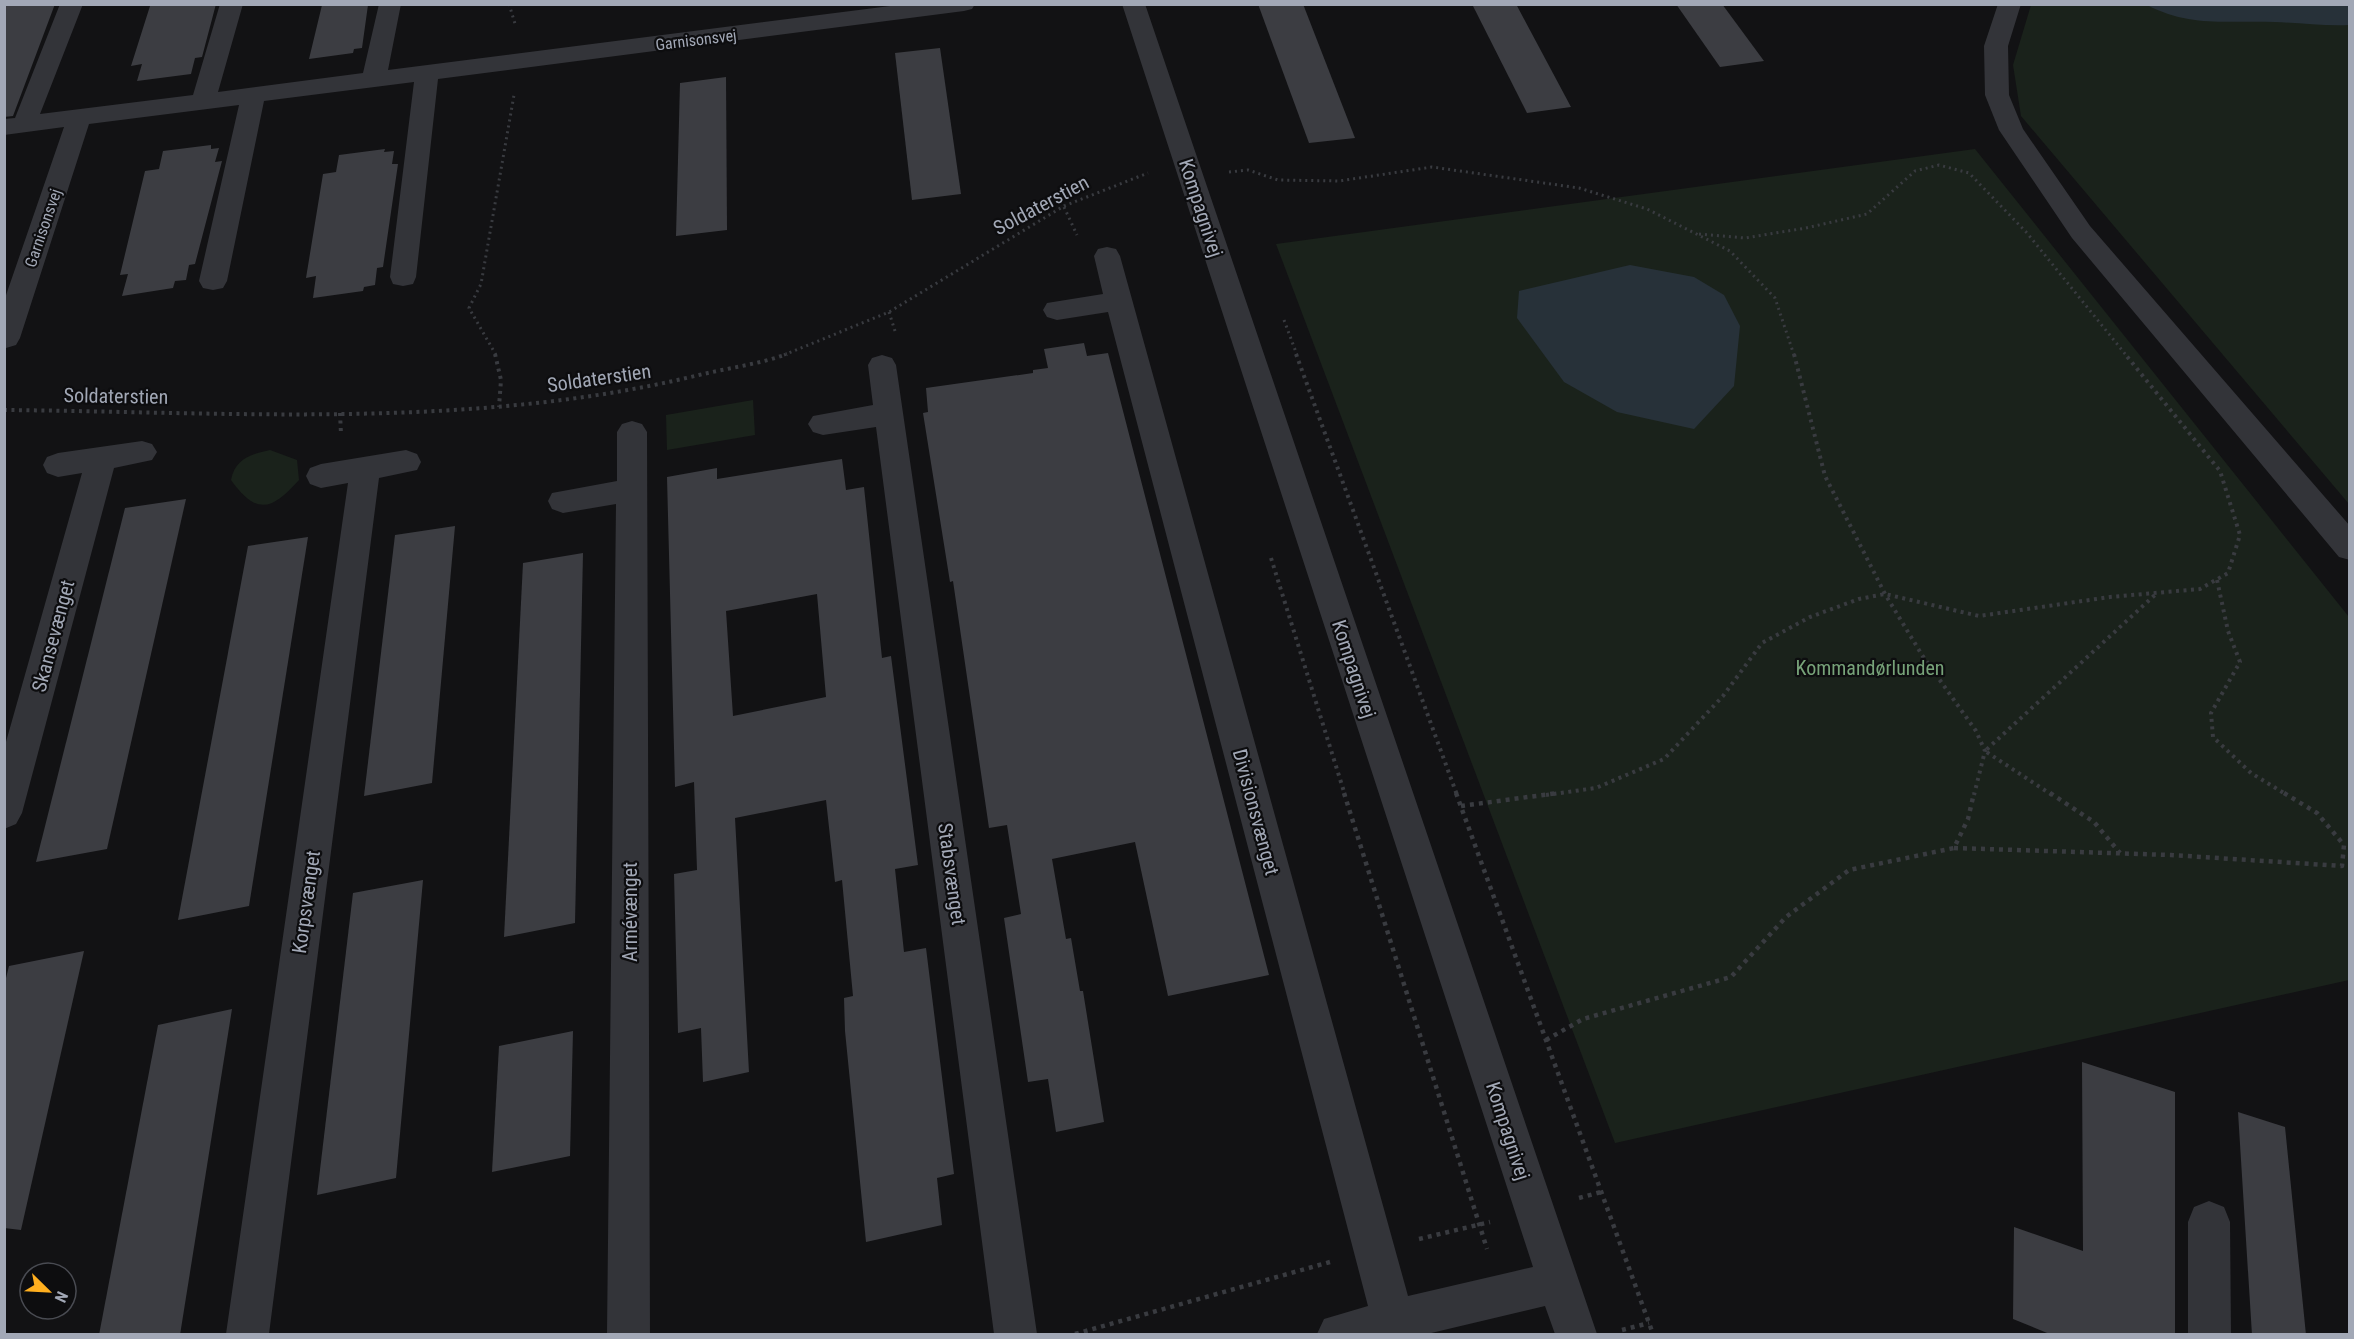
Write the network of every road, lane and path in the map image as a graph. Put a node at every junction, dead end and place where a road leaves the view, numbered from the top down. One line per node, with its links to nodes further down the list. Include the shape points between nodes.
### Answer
1 (72, 4): 14 (street, Garnisonsvej)
2 (232, 4): 12 (street)
3 (390, 4): 10 (street)
4 (509, 4): 8 (path, via 519,36)
5 (964, 4): 8 (street, Garnisonsvej)
6 (1133, 4): 55 (street, Kompagnivej)
7 (2010, 4): 43 (street, via 1996,46 1997,95 2011,130 2081,232)
8 (519, 63): 9 (street, Garnisonsvej); 30 (path, via 481,284 469,308 496,355 501,380)
9 (427, 74): 10 (street, Garnisonsvej); 23 (street)
10 (374, 80): 11 (street, Garnisonsvej)
11 (253, 96): 12 (street, Garnisonsvej); 24 (street)
12 (203, 102): 13 (street, Garnisonsvej)
13 (79, 118): 14 (street, Garnisonsvej); 28 (street, Garnisonsvej)
14 (14, 126)
15 (1226, 160): 17 (path)
16 (1146, 161): 18 (path)
17 (1230, 171): 19 (path); 21 (path, via 1248,170 1278,180 1339,181 1432,167 1580,188 1647,209)
18 (1150, 172): 20 (path); 30 (path, Soldaterstien, via 1064,206 889,312 784,355 643,389)
19 (1234, 183)
20 (1153, 184)
21 (1695, 233): 45 (path, via 1745,238 1806,228 1867,214 1915,171 1939,165 1969,173 2027,233 2220,471 2240,535 2228,573); 47 (path, via 1730,251 1775,298 1803,382 1825,476)
22 (1107, 256): 25 (street, Divisionsvænget)
23 (403, 277)
24 (213, 281)
25 (1119, 301): 26 (street); 57 (street, Divisionsvænget)
26 (1057, 310)
27 (1283, 316): 49 (path)
28 (6, 338)
29 (882, 365): 32 (street, Stabsvænget)
30 (499, 407): 31 (path, Soldaterstien, via 340,414)
31 (4, 410)
32 (889, 414): 33 (street); 63 (street, Stabsvænget)
33 (823, 424)
34 (632, 432): 41 (street, Armévænget)
35 (142, 452): 36 (street)
36 (101, 459): 38 (street); 50 (street, Skansevænget)
37 (406, 462): 39 (street)
38 (58, 465)
39 (365, 469): 40 (street); 61 (street, Korpsvænget)
40 (321, 476)
41 (632, 490): 42 (street); 62 (street, Armévænget)
42 (563, 501)
43 (2349, 549)
44 (1268, 550): 56 (path)
45 (2217, 580): 46 (path, via 2200,589); 52 (path, via 2228,631 2240,662 2211,713 2213,737 2251,773 2317,813 2344,845 2342,866)
46 (2158, 593): 47 (path, via 1979,616); 48 (path)
47 (1886, 594): 48 (path, via 1922,654 1976,730); 49 (path, via 1859,599 1810,617 1762,643 1723,696 1664,759 1596,788)
48 (1985, 751): 51 (path, via 1968,819); 52 (path, via 2094,822)
49 (1461, 806): 53 (path)
50 (4, 813)
51 (1954, 848): 52 (path); 53 (path, via 1848,870 1786,917 1731,977 1583,1019)
52 (2120, 853)
53 (1546, 1040): 58 (path)
54 (2209, 1222): 66 (street)
55 (1558, 1282): 56 (street); 64 (street, Kompagnivej)
56 (1501, 1295): 57 (street)
57 (1394, 1322): 60 (street)
58 (1649, 1323): 59 (path); 65 (path)
59 (1617, 1332)
60 (1346, 1334)
61 (247, 1335)
62 (628, 1335)
63 (1016, 1335)
64 (1576, 1335)
65 (1653, 1335)
66 (2210, 1335)

